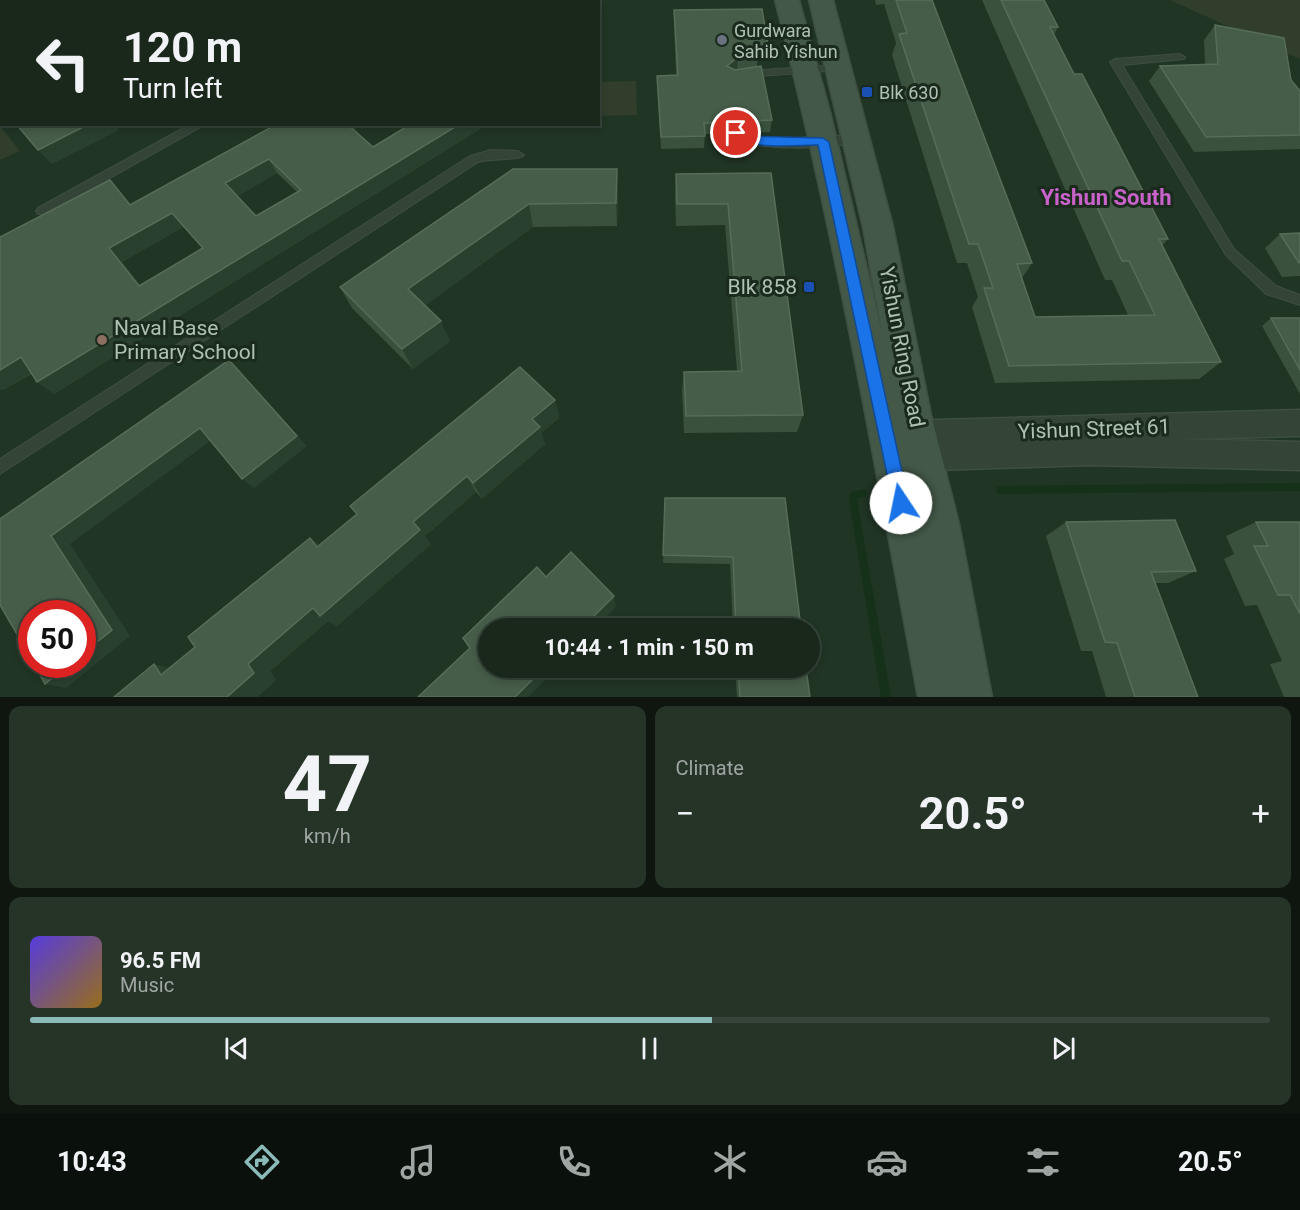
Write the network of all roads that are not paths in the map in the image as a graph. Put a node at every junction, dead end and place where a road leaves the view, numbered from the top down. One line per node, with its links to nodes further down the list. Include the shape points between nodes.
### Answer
1 (787, 0): 5 (main road, Yishun Ring Road)
2 (821, 0): 4 (main road, Yishun Ring Road)
3 (1180, 57): 13 (lane, via 1115,62 1230,252 1271,290)
4 (836, 68): 5 (lane); 9 (main road, Yishun Ring Road)
5 (807, 70): 6 (lane); 10 (main road, Yishun Ring Road)
6 (734, 75)
7 (197, 126): 12 (lane)
8 (736, 133): 10 (lane, via 745,140)
9 (855, 139): 10 (lane); 15 (main road, Yishun Ring Road, via 878,227)
10 (823, 142): 15 (main road, Yishun Ring Road)
11 (518, 155): 17 (lane, via 491,154 474,159)
12 (42, 211)
13 (1300, 300)
14 (1300, 423): 15 (street, Yishun Street 61)
15 (906, 445): 16 (street, Yishun Street 61); 18 (main road, Yishun Ring Road); 19 (main road, Yishun Ring Road, via 940,524)
16 (1300, 456)
17 (0, 467)
18 (939, 697)
19 (971, 697)

